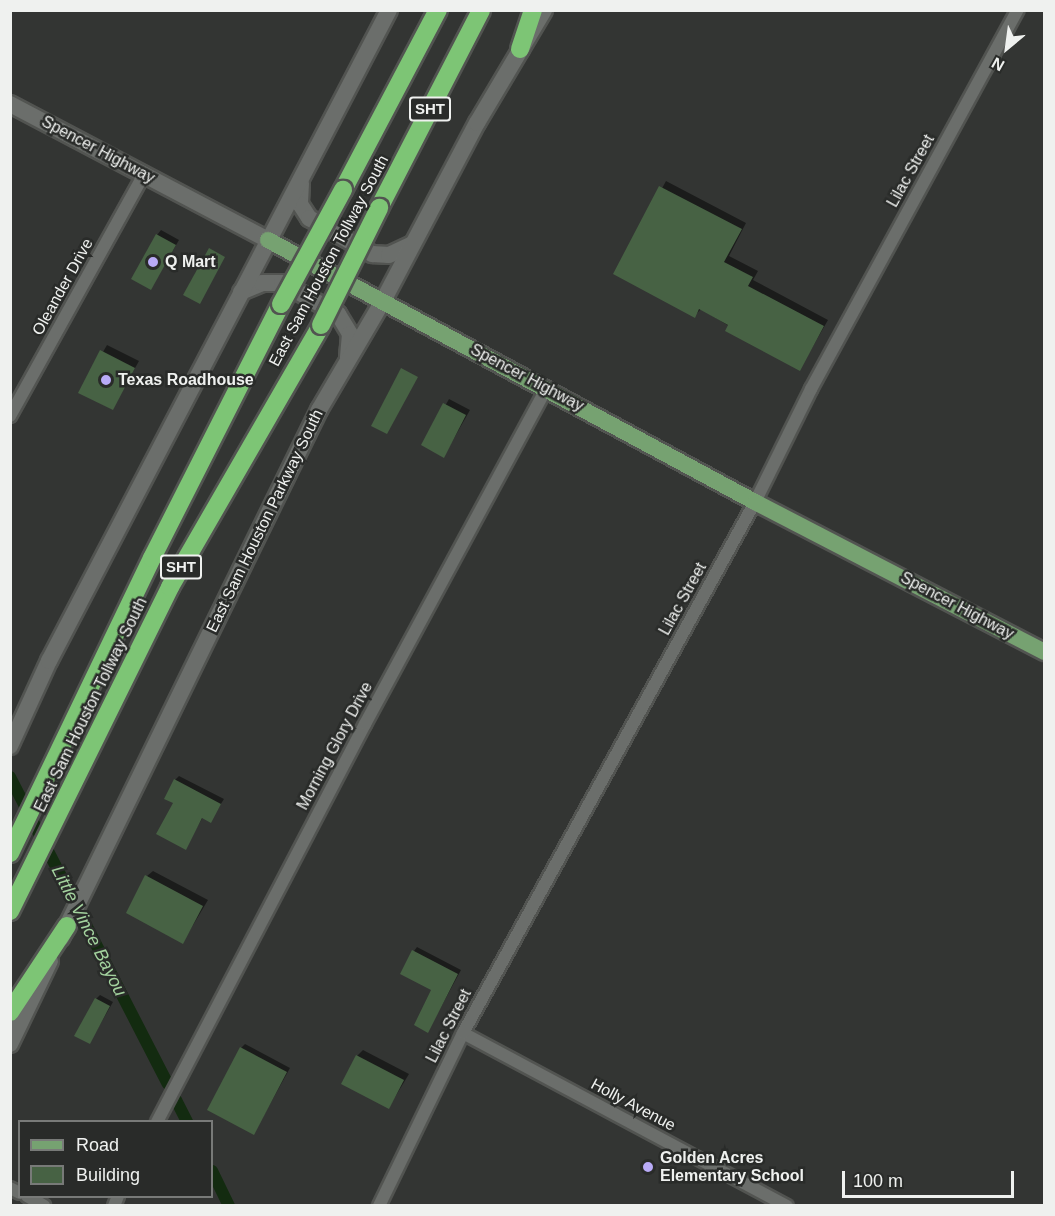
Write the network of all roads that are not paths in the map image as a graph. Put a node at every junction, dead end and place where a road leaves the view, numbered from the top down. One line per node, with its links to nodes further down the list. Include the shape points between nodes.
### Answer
1 (389, 10): 10 (main road)
2 (438, 10): 21 (highway, East Sam Houston Tollway South / SHT, bridge, via 281,304 152,558)
3 (482, 10): 22 (highway, East Sam Houston Tollway South / SHT, bridge, via 321,326 170,587)
4 (533, 10): 7 (highway)
5 (544, 10): 7 (main road, East Sam Houston Parkway South)
6 (1018, 10): 18 (street, Lilac Street, via 811,388)
7 (520, 49): 12 (main road, East Sam Houston Parkway South)
8 (10, 104): 9 (main road, Spencer Highway)
9 (144, 174): 11 (main road, Spencer Highway); 17 (street, Oleander Drive)
10 (301, 179): 11 (main road); 12 (main road, via 300,204 309,218 372,254 389,255)
11 (268, 240): 13 (main road); 14 (main road, Spencer Highway)
12 (413, 244): 14 (main road, East Sam Houston Parkway South)
13 (241, 292): 15 (main road, via 262,283 282,283 338,314 350,334); 20 (main road, via 49,661)
14 (383, 301): 15 (main road, East Sam Houston Parkway South); 16 (main road, Spencer Highway)
15 (347, 362): 23 (main road, East Sam Houston Parkway South, via 319,410)
16 (547, 388): 18 (main road, Spencer Highway); 27 (street, Morning Glory Drive, via 386,683)
17 (10, 416)
18 (755, 502): 19 (main road, Spencer Highway); 25 (street, Lilac Street)
19 (1044, 652)
20 (11, 746)
21 (12, 850)
22 (10, 911)
23 (67, 926): 24 (highway); 26 (main road, East Sam Houston Parkway South)
24 (10, 1012)
25 (463, 1033): 30 (street, Lilac Street); 31 (street, Holly Avenue)
26 (10, 1044)
27 (157, 1120)
28 (29, 1198): 29 (street)
29 (44, 1206)
30 (379, 1206)
31 (787, 1206)

